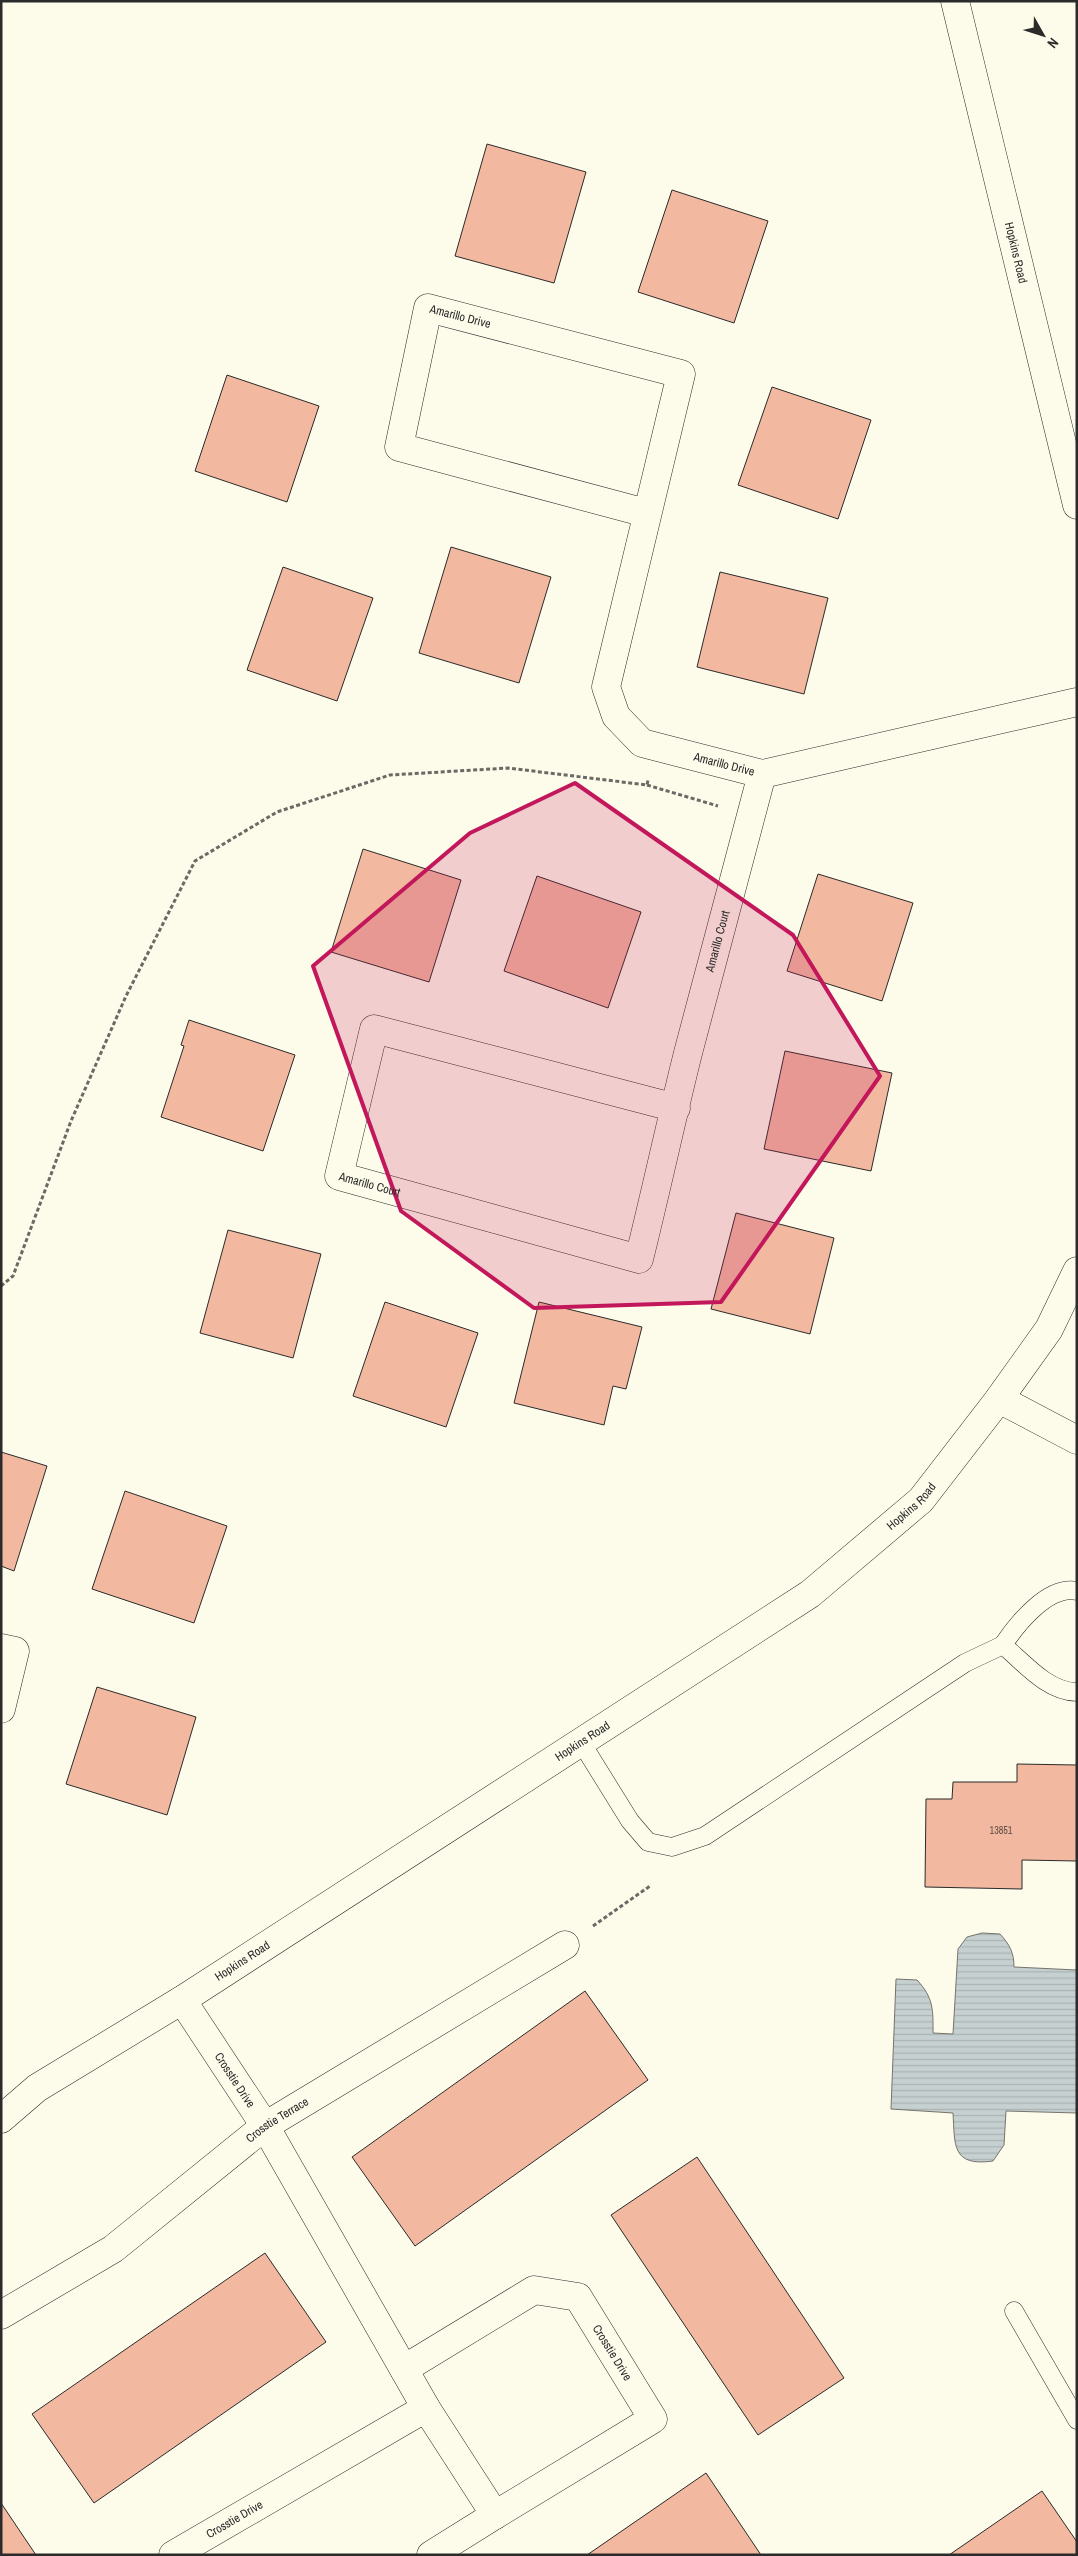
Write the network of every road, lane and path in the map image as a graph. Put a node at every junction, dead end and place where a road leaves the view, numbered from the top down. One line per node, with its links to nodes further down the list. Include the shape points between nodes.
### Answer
1 (955, 1): 2 (street, Hopkins Road)
2 (1077, 505)
3 (646, 514): 3 (street, Amarillo Drive, via 399,447 428,308 681,374); 5 (street, Amarillo Drive, via 606,687 616,716 642,743)
4 (1077, 702): 6 (street, Amarillo Drive)
5 (657, 748): 6 (street, Amarillo Drive); 7 (path)
6 (762, 774): 8 (street, Amarillo Court)
7 (647, 785): 8 (path); 11 (path, via 508,768 390,775 277,812 195,861 126,996 71,1121 13,1276)
8 (751, 815): 9 (street, Amarillo Court)
9 (676, 1108): 9 (street, Amarillo Court, via 639,1259 339,1176 374,1030)
10 (1077, 1272): 12 (street, Hopkins Road, via 1049,1329)
11 (1, 1286)
12 (999, 1399): 13 (street); 19 (street, Hopkins Road, via 920,1500 810,1594)
13 (1077, 1440)
14 (1077, 1591): 15 (lane, via 1046,1597 1015,1627)
15 (1003, 1645): 17 (lane, via 1055,1687 1063,1692); 19 (lane, via 965,1663 704,1836 672,1847 648,1842 630,1821)
16 (1, 1648): 18 (street, via 15,1651)
17 (1077, 1692)
18 (1, 1709)
19 (581, 1742): 22 (street, Hopkins Road)
20 (650, 1886): 21 (path)
21 (565, 1945): 24 (street, Crosstie Terrace)
22 (182, 2000): 23 (street, Hopkins Road, via 37,2088); 24 (street, Crosstie Drive)
23 (1, 2119)
24 (265, 2126): 26 (street, Crosstie Terrace, via 113,2249); 27 (street, Crosstie Drive)
25 (1014, 2311): 29 (lane)
26 (1, 2315)
27 (404, 2369): 28 (street, Crosstie Drive); 30 (street, Crosstie Drive, via 534,2290 578,2297 653,2419)
28 (426, 2408): 30 (street, Crosstie Drive); 31 (street, Crosstie Drive)
29 (1077, 2420)
30 (495, 2515): 32 (street, Crosstie Drive)
31 (173, 2555)
32 (431, 2555)

